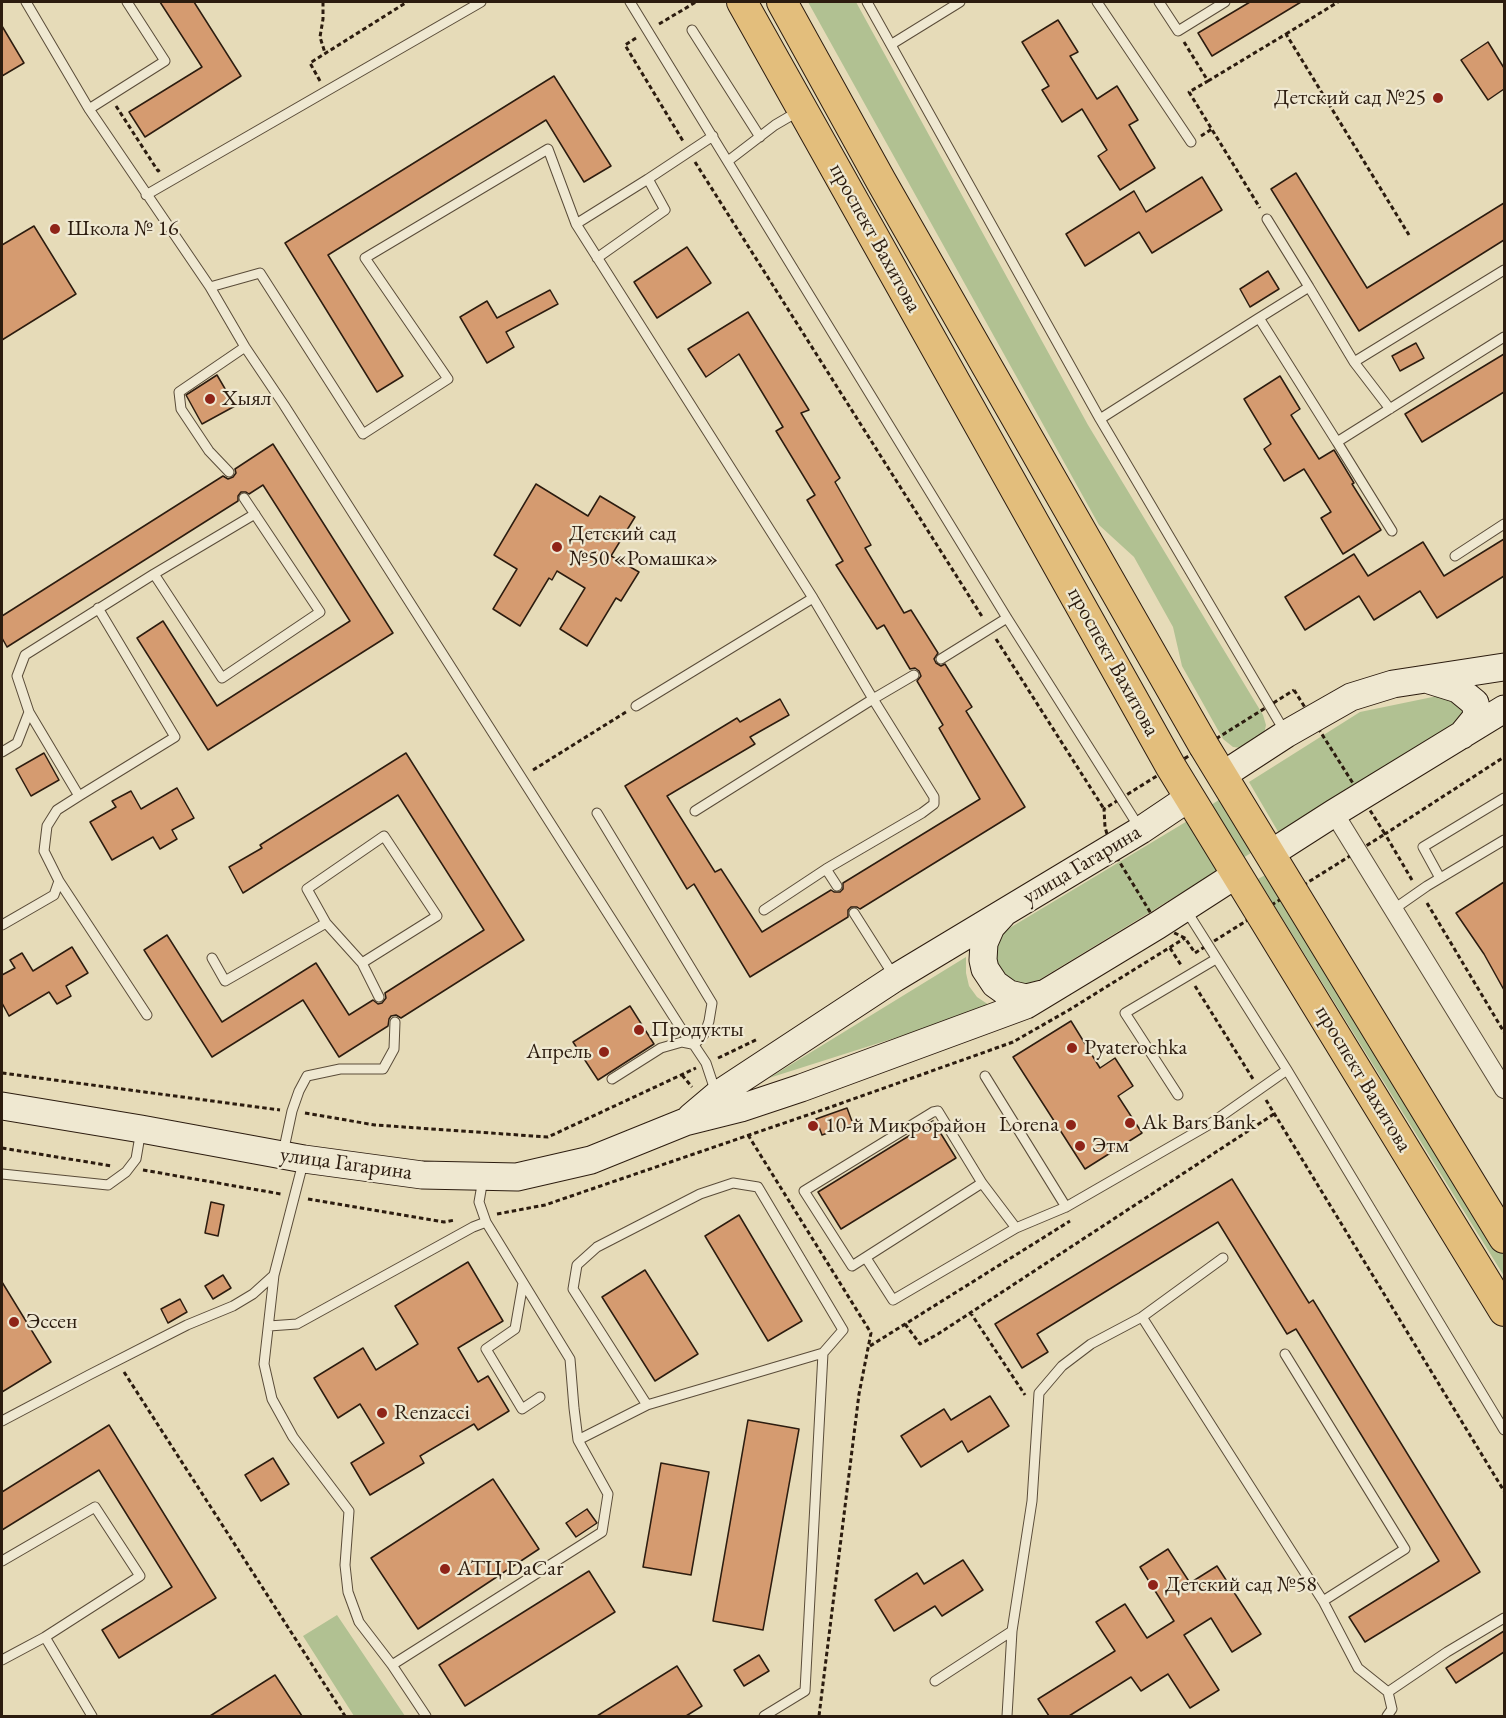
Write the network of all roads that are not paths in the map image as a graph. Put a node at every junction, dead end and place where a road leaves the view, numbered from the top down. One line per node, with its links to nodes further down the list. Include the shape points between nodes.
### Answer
1 (26, 2): 14 (lane)
2 (127, 2): 14 (lane, via 165,61)
3 (482, 2): 21 (lane)
4 (630, 2): 16 (lane)
5 (742, 2): 15 (main road, проспект Вахитова)
6 (782, 2): 56 (main road, проспект Вахитова)
7 (867, 2): 13 (lane)
8 (960, 2): 13 (lane)
9 (1097, 2): 18 (lane)
10 (1159, 2): 11 (lane, via 1178,31)
11 (1225, 2)
12 (692, 30): 17 (lane)
13 (892, 44): 33 (lane)
14 (89, 109): 21 (lane)
15 (803, 109): 17 (lane); 58 (main road, проспект Вахитова)
16 (713, 136): 19 (lane); 20 (lane)
17 (760, 137): 19 (lane)
18 (1191, 142)
19 (728, 161): 44 (lane)
20 (648, 179): 23 (lane); 24 (lane, via 665,210)
21 (146, 195): 26 (lane)
22 (1267, 219): 27 (lane)
23 (576, 224): 24 (lane); 26 (lane, via 548,149 365,258 448,379 363,434 260,273)
24 (597, 258): 42 (lane)
25 (1504, 270): 31 (lane)
26 (210, 287): 30 (lane)
27 (1309, 287): 28 (lane); 31 (lane)
28 (1259, 318): 33 (lane); 34 (lane)
29 (1504, 338): 32 (lane)
30 (245, 347): 35 (lane, via 179,392 181,409 209,451); 86 (lane)
31 (1354, 362): 32 (lane)
32 (1390, 409): 34 (lane)
33 (1100, 419): 53 (lane)
34 (1337, 442): 39 (lane)
35 (229, 472)
36 (244, 498): 37 (lane)
37 (255, 514): 41 (lane); 41 (lane, via 320,612 222,678)
38 (1504, 524): 40 (lane)
39 (1392, 531)
40 (1455, 556)
41 (154, 574): 43 (lane)
42 (813, 598): 49 (lane); 50 (lane)
43 (98, 608): 52 (lane, via 25,655 17,675); 57 (lane, via 175,736)
44 (1006, 618): 45 (lane); 63 (lane)
45 (941, 659)
46 (1504, 667): 48 (main road, улица Гагарина)
47 (914, 675): 49 (lane)
48 (1421, 679): 53 (main road, улица Гагарина, via 1352,697); 54 (main road, via 1458,689 1475,704 1475,719)
49 (873, 699): 60 (lane); 66 (lane, via 934,797 934,804)
50 (636, 706)
51 (1504, 709): 54 (main road, улица Гагарина)
52 (29, 712): 55 (lane, via 17,743); 57 (lane)
53 (1286, 734): 56 (main road, улица Гагарина)
54 (1461, 736): 62 (main road, улица Гагарина)
55 (2, 752)
56 (1223, 776): 58 (main road, улица Гагарина); 65 (main road, проспект Вахитова)
57 (79, 796): 69 (lane, via 57,810 47,826 44,851)
58 (1190, 797): 63 (main road, улица Гагарина); 67 (main road, проспект Вахитова)
59 (1504, 798): 68 (lane, via 1423,847)
60 (695, 811)
61 (597, 813): 86 (lane, via 712,1003 705,1033)
62 (1334, 813): 65 (main road, улица Гагарина); 72 (street)
63 (1142, 830): 74 (main road, улица Гагарина)
64 (1504, 840): 68 (lane)
65 (1270, 854): 67 (main road, улица Гагарина); 103 (main road, проспект Вахитова)
66 (826, 869): 70 (lane); 73 (lane)
67 (1237, 874): 71 (main road, улица Гагарина); 108 (main road, проспект Вахитова)
68 (1440, 878): 72 (lane)
69 (58, 881): 77 (lane, via 54,895); 84 (lane)
70 (837, 886)
71 (1185, 908): 79 (lane); 82 (main road, улица Гагарина, via 1162,933)
72 (1394, 909): 90 (street)
73 (764, 910)
74 (1005, 911): 81 (main road, улица Гагарина); 82 (main road, via 984,943 983,960 989,977 1017,997 1033,997)
75 (855, 913): 81 (lane)
76 (326, 923): 78 (lane, via 225,981); 80 (lane); 80 (lane, via 307,889 384,836 437,916)
77 (2, 925)
78 (212, 957)
79 (1216, 959): 87 (lane); 92 (lane, via 1125,1013)
80 (362, 963): 83 (lane)
81 (895, 978): 91 (main road, улица Гагарина)
82 (1054, 989): 94 (main road, улица Гагарина, via 1026,1005 801,1088)
83 (379, 996)
84 (147, 1015)
85 (395, 1022): 96 (lane, via 394,1049 383,1069 340,1069 308,1076 292,1111)
86 (693, 1044): 89 (lane, via 682,1042 661,1048); 91 (lane, via 706,1063)
87 (1287, 1070): 100 (lane, via 1210,1124); 116 (lane)
88 (986, 1076): 100 (lane)
89 (612, 1079)
90 (1504, 1089)
91 (717, 1095): 94 (main road, улица Гагарина)
92 (1178, 1095)
93 (2, 1106): 95 (main road, улица Гагарина)
94 (685, 1122): 98 (main road, улица Гагарина, via 591,1160 517,1177)
95 (141, 1129): 96 (main road, улица Гагарина); 97 (lane, via 136,1158 126,1172 108,1185)
96 (293, 1157): 98 (main road, улица Гагарина, via 422,1175); 106 (lane)
97 (2, 1174)
98 (484, 1177): 101 (lane, via 479,1202)
99 (982, 1183): 102 (lane); 104 (lane); 104 (lane, via 938,1111 804,1191 852,1266)
100 (1066, 1207): 102 (lane)
101 (486, 1222): 107 (lane); 110 (lane, via 297,1324)
102 (1016, 1228): 104 (lane, via 893,1300)
103 (1504, 1238)
104 (866, 1258)
105 (1223, 1258): 109 (lane)
106 (274, 1275): 110 (lane); 115 (lane, via 233,1306 187,1325)
107 (523, 1283): 113 (lane, via 515,1329 486,1349 522,1409); 117 (lane, via 570,1359)
108 (1504, 1311)
109 (1142, 1317): 119 (lane); 121 (lane, via 1091,1344 1062,1366 1039,1393 1032,1501)
110 (268, 1326): 124 (lane, via 264,1364 272,1399 293,1437 349,1511 345,1565 348,1592 358,1622)
111 (824, 1353): 114 (lane); 114 (lane, via 843,1330 758,1187 733,1183 700,1194 597,1247 577,1265 573,1289); 129 (lane, via 805,1691)
112 (1285, 1354): 119 (lane, via 1405,1549)
113 (540, 1397)
114 (647, 1405): 117 (lane)
115 (2, 1421)
116 (1504, 1430)
117 (579, 1440): 124 (lane, via 608,1494 602,1532)
118 (2, 1561): 122 (lane, via 95,1507 140,1576)
119 (1323, 1601): 126 (lane, via 1358,1668)
120 (1504, 1618): 126 (lane)
121 (1012, 1631): 125 (lane); 130 (lane)
122 (45, 1637): 123 (lane); 127 (lane)
123 (2, 1660)
124 (392, 1665): 128 (lane)
125 (935, 1682)
126 (1388, 1692): 131 (lane, via 1392,1709)
127 (92, 1716)
128 (426, 1716)
129 (764, 1716)
130 (1007, 1716)
131 (1388, 1716)

